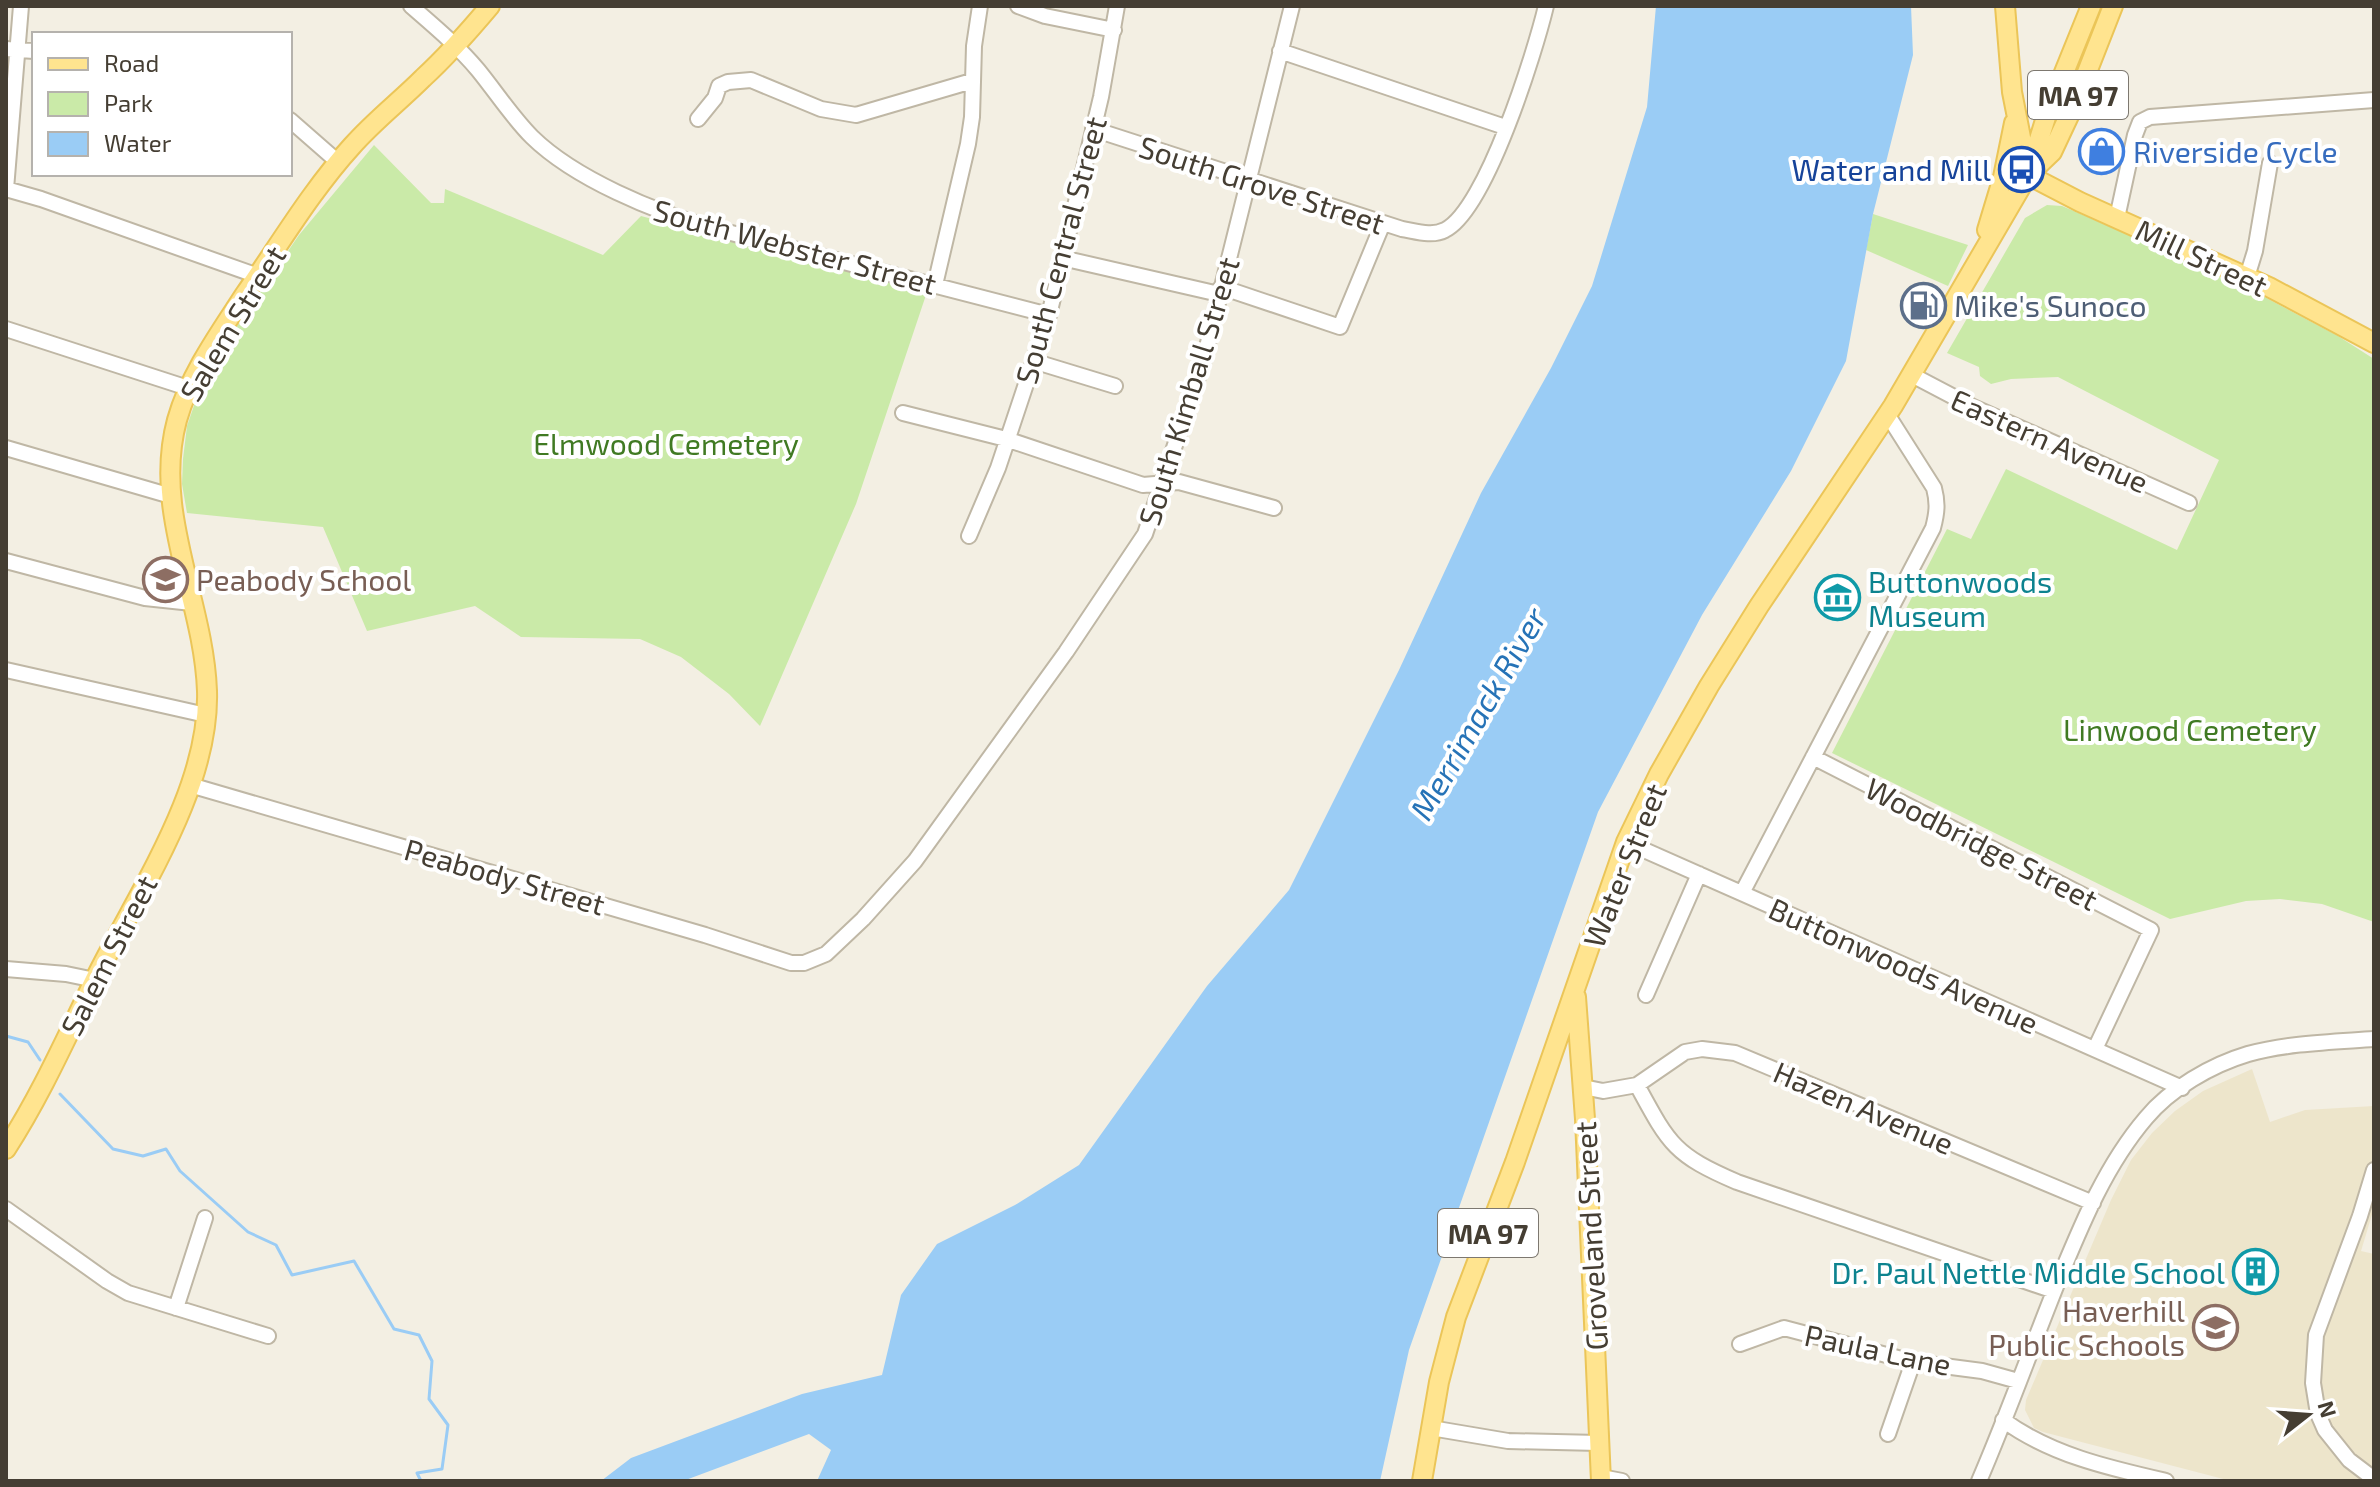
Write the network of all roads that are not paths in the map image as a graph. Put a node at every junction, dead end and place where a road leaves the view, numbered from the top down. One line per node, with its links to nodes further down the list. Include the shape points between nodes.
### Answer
1 (21, 6): 14 (street)
2 (411, 6): 13 (street, South Webster Street)
3 (490, 6): 13 (main road, Salem Street)
4 (980, 6): 17 (street)
5 (1018, 6): 12 (street)
6 (1117, 6): 12 (street, South Central Street)
7 (1292, 6): 16 (street, South Kimball Street)
8 (1546, 6): 22 (street)
9 (2005, 6): 19 (main road, Water Street)
10 (2091, 6): 26 (main road, MA 97)
11 (2113, 6): 26 (main road, MA 97, via 2052,152)
12 (1114, 30): 23 (street, South Central Street)
13 (456, 45): 24 (main road, Salem Street); 35 (street, South Webster Street, via 535,140 638,203 673,217)
14 (12, 49): 15 (street); 28 (street)
15 (32, 51)
16 (1280, 51): 22 (street); 27 (street, South Kimball Street)
17 (972, 81): 20 (street, via 856,115 821,109 740,79 719,86); 35 (street, via 968,144)
18 (2374, 100): 29 (street, via 2150,117 2140,122 2135,135)
19 (2015, 112): 26 (main road, Water Street); 32 (main road, Water Street, via 2003,177)
20 (698, 119)
21 (292, 122): 24 (street)
22 (1505, 127): 30 (street, South Grove Street, via 1456,222 1432,234)
23 (1093, 129): 27 (street, South Grove Street); 31 (street, South Central Street)
24 (338, 162): 33 (main road, Salem Street)
25 (2270, 163): 34 (street)
26 (2028, 175): 29 (main road, Mill Street); 32 (main road, Water Street / MA 97)
27 (1249, 178): 30 (street, South Grove Street); 36 (street, South Kimball Street)
28 (6, 189): 33 (street)
29 (2117, 218): 34 (main road, Mill Street)
30 (1383, 223): 36 (street, via 1340,327)
31 (1062, 258): 36 (street); 37 (street, South Central Street)
32 (1976, 264): 41 (main road, Water Street / MA 97)
33 (258, 276): 43 (main road, Salem Street)
34 (2247, 277): 39 (main road, Mill Street)
35 (935, 285): 37 (street, South Webster Street)
36 (1220, 290): 48 (street, South Kimball Street, via 1204,359)
37 (1049, 315): 40 (street, South Central Street)
38 (6, 329): 43 (street)
39 (2374, 343)
40 (1033, 361): 42 (street); 46 (street, South Central Street)
41 (1912, 375): 45 (main road, Water Street / MA 97); 50 (street, Eastern Avenue)
42 (1115, 386)
43 (188, 388): 49 (main road, Salem Street, via 172,440)
44 (903, 413): 46 (street)
45 (1887, 414): 57 (street, via 1934,488 1937,513); 59 (main road, Water Street / MA 97, via 1709,686)
46 (1006, 439): 48 (street, via 1143,485); 52 (street, South Central Street)
47 (6, 448): 49 (street)
48 (1162, 483): 51 (street, via 1179,482); 62 (street, South Kimball Street, via 1145,534 1127,564 948,816 863,919)
49 (171, 496): 54 (main road, Salem Street)
50 (2189, 503)
51 (1274, 508)
52 (969, 536)
53 (6, 561): 54 (street, via 145,598)
54 (192, 603): 56 (main road, Salem Street, via 205,669)
55 (6, 670): 56 (street)
56 (206, 715): 58 (main road, Salem Street)
57 (1813, 757): 61 (street); 68 (street, Woodbridge Street, via 2151,930)
58 (190, 785): 62 (street, Peabody Street, via 791,963); 64 (main road, Salem Street)
59 (1626, 842): 60 (street, Buttonwoods Avenue); 65 (main road, Water Street / MA 97)
60 (1699, 874): 61 (street, Buttonwoods Avenue); 66 (street)
61 (1742, 893): 68 (street, Buttonwoods Avenue)
62 (819, 959)
63 (6, 969): 64 (street)
64 (95, 980): 72 (main road, Salem Street)
65 (1576, 990): 70 (main road, Groveland Street); 84 (main road, Water Street / MA 97, via 1456,1317)
66 (1646, 995)
67 (2374, 1039): 71 (street, via 2247,1055)
68 (2095, 1049): 71 (street, Buttonwoods Avenue)
69 (1637, 1085): 70 (street, via 1603,1091); 74 (street, Hazen Avenue, via 1685,1052 1735,1053); 77 (street, via 1670,1143 1707,1169)
70 (1583, 1087): 86 (main road, Groveland Street)
71 (2182, 1088): 74 (street, via 2125,1144)
72 (6, 1149)
73 (2374, 1170): 88 (street, via 2316,1335 2313,1383 2325,1430 2349,1460)
74 (2093, 1203): 77 (street)
75 (6, 1209): 78 (street, via 107,1281)
76 (205, 1218): 78 (street)
77 (2054, 1291): 82 (street)
78 (176, 1308): 79 (street)
79 (268, 1336)
80 (1740, 1344): 81 (street, Paula Lane, via 1784,1328)
81 (1913, 1362): 82 (street, Paula Lane); 85 (street)
82 (2018, 1381): 83 (street)
83 (2003, 1420): 91 (street); 92 (street, via 2064,1453)
84 (1431, 1428): 86 (street, via 1508,1441); 89 (main road, Water Street / MA 97)
85 (1888, 1434)
86 (1599, 1443): 87 (main road, Groveland Street)
87 (1601, 1479): 90 (street)
88 (2374, 1479)
89 (1422, 1481)
90 (1622, 1481)
91 (1979, 1481)
92 (2166, 1481)

